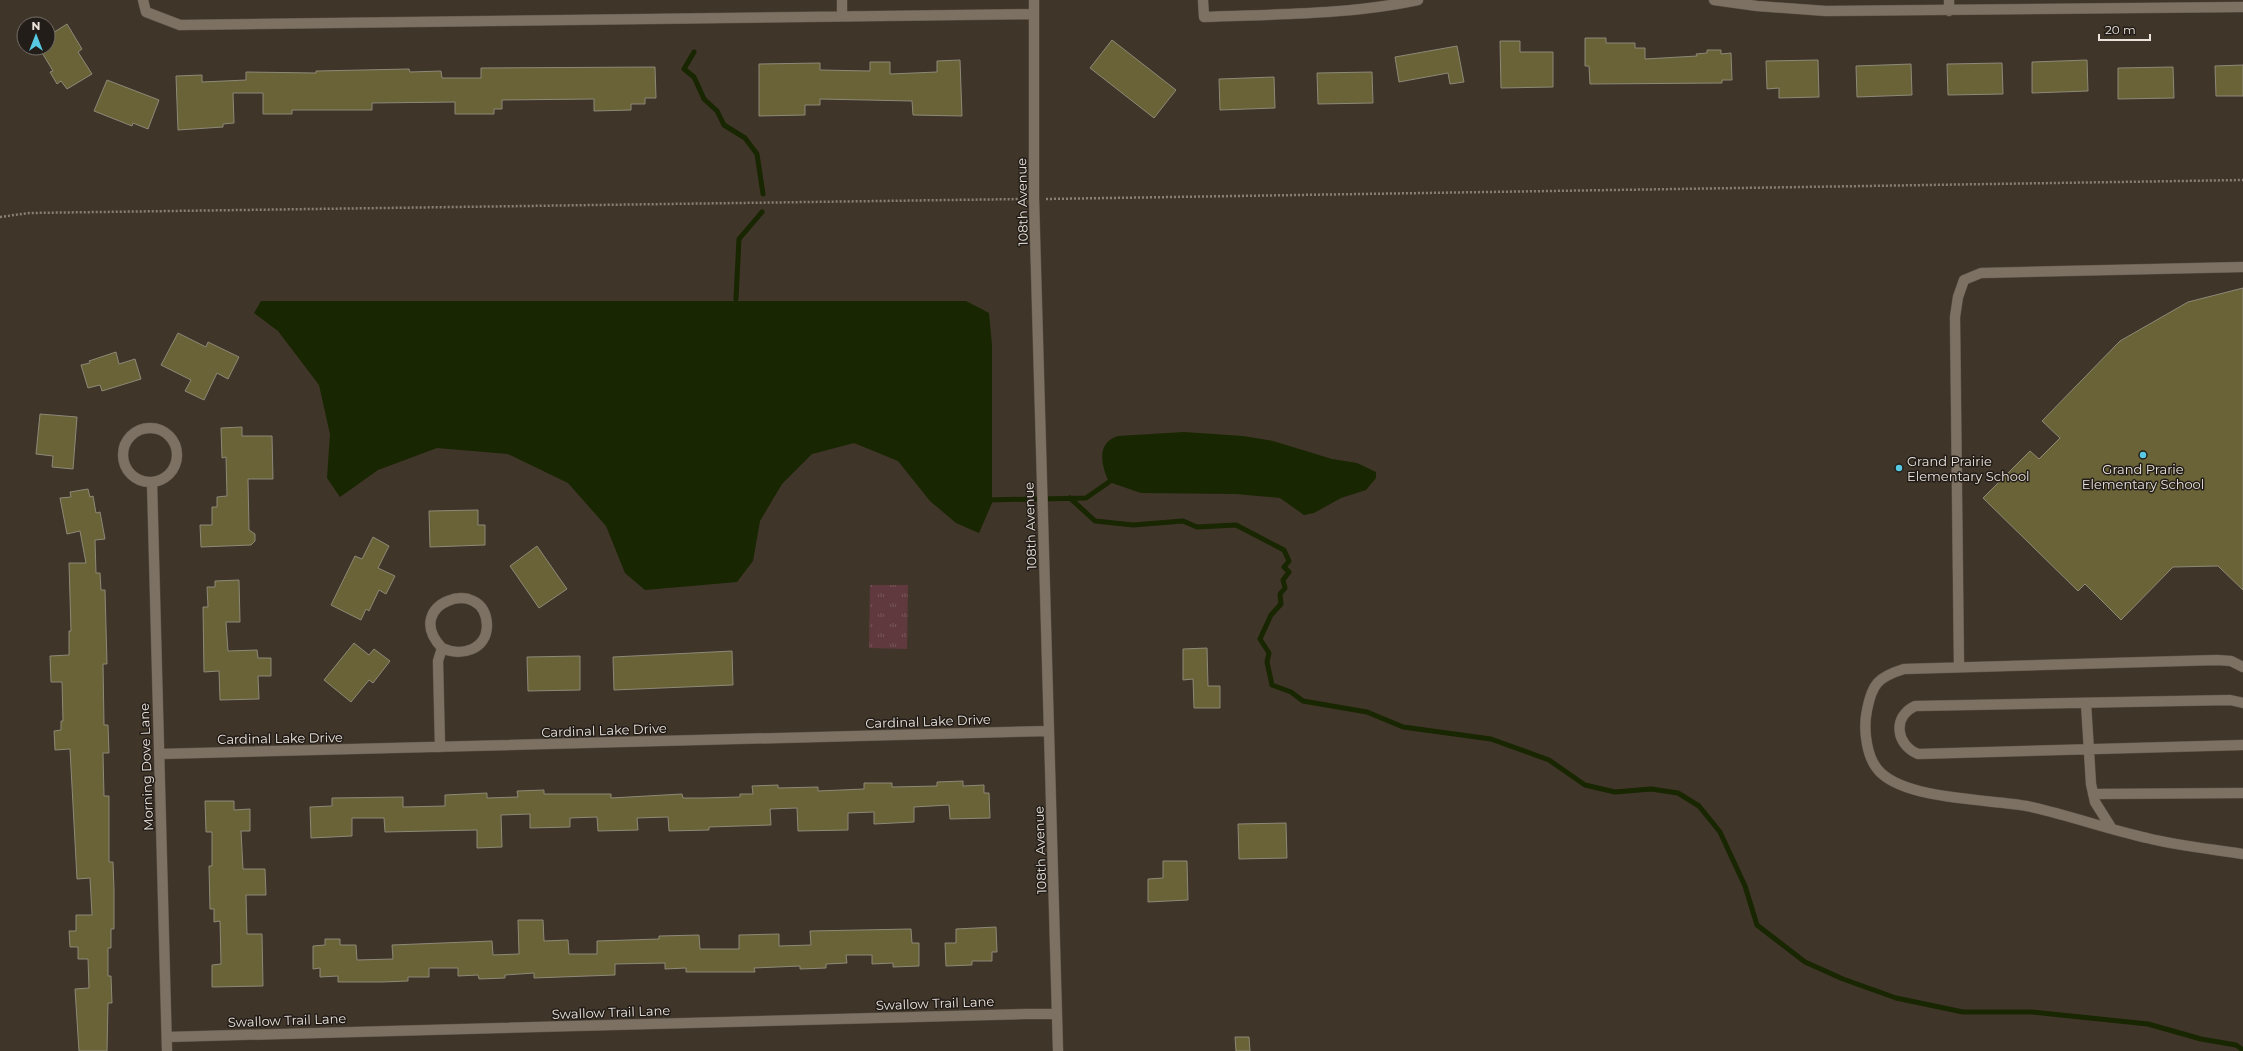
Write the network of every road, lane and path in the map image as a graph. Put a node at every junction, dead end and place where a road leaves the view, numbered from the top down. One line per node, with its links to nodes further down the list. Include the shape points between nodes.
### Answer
1 (143, 0): 11 (street, via 146,12 180,25)
2 (842, 0): 11 (street)
3 (1034, 0): 10 (street, 108th Avenue)
4 (1203, 0): 5 (street, via 1204,17 1346,11)
5 (1418, 0)
6 (1714, 0): 9 (street, via 1826,11)
7 (1949, 0): 9 (street)
8 (2243, 7): 9 (street)
9 (1949, 11)
10 (1034, 14): 11 (street); 13 (street, 108th Avenue)
11 (842, 16)
12 (2243, 180): 13 (path)
13 (1034, 199): 14 (path, via 29,213); 22 (street, 108th Avenue)
14 (0, 217)
15 (2243, 267): 18 (street, via 1981,273 1964,280 1955,317)
16 (152, 482): 16 (street, via 135,478 125,464 123,456 129,438 144,428 154,428 166,433 175,444 178,453 173,470 167,476); 26 (street, Morning Dove Lane)
17 (442, 648): 17 (street, via 461,653 470,651 484,638 486,620 483,612 471,600 453,598 445,601 433,614 432,632); 24 (street, via 438,661)
18 (1959, 667): 19 (street, via 2217,660 2231,661); 29 (street, via 1904,669 1887,674 1876,683 1866,715 1868,749 1881,773 1910,788 1955,797 2027,806)
19 (2243, 667)
20 (2086, 703): 21 (street, via 2230,700); 25 (street); 25 (street, via 1915,706 1906,710 1901,718 1899,731 1908,750 1918,754)
21 (2243, 703)
22 (1049, 731): 24 (street, Cardinal Lake Drive); 31 (street, 108th Avenue)
23 (2243, 745): 25 (street)
24 (440, 748): 26 (street, Cardinal Lake Drive)
25 (2088, 749): 28 (street)
26 (159, 754): 32 (street, Morning Dove Lane)
27 (2243, 793): 28 (street)
28 (2093, 794): 29 (street)
29 (2112, 829): 30 (street, via 2149,839)
30 (2243, 854)
31 (1057, 1014): 32 (street, Swallow Trail Lane); 34 (street, 108th Avenue)
32 (167, 1037): 33 (street, Morning Dove Lane)
33 (167, 1051)
34 (1058, 1051)

